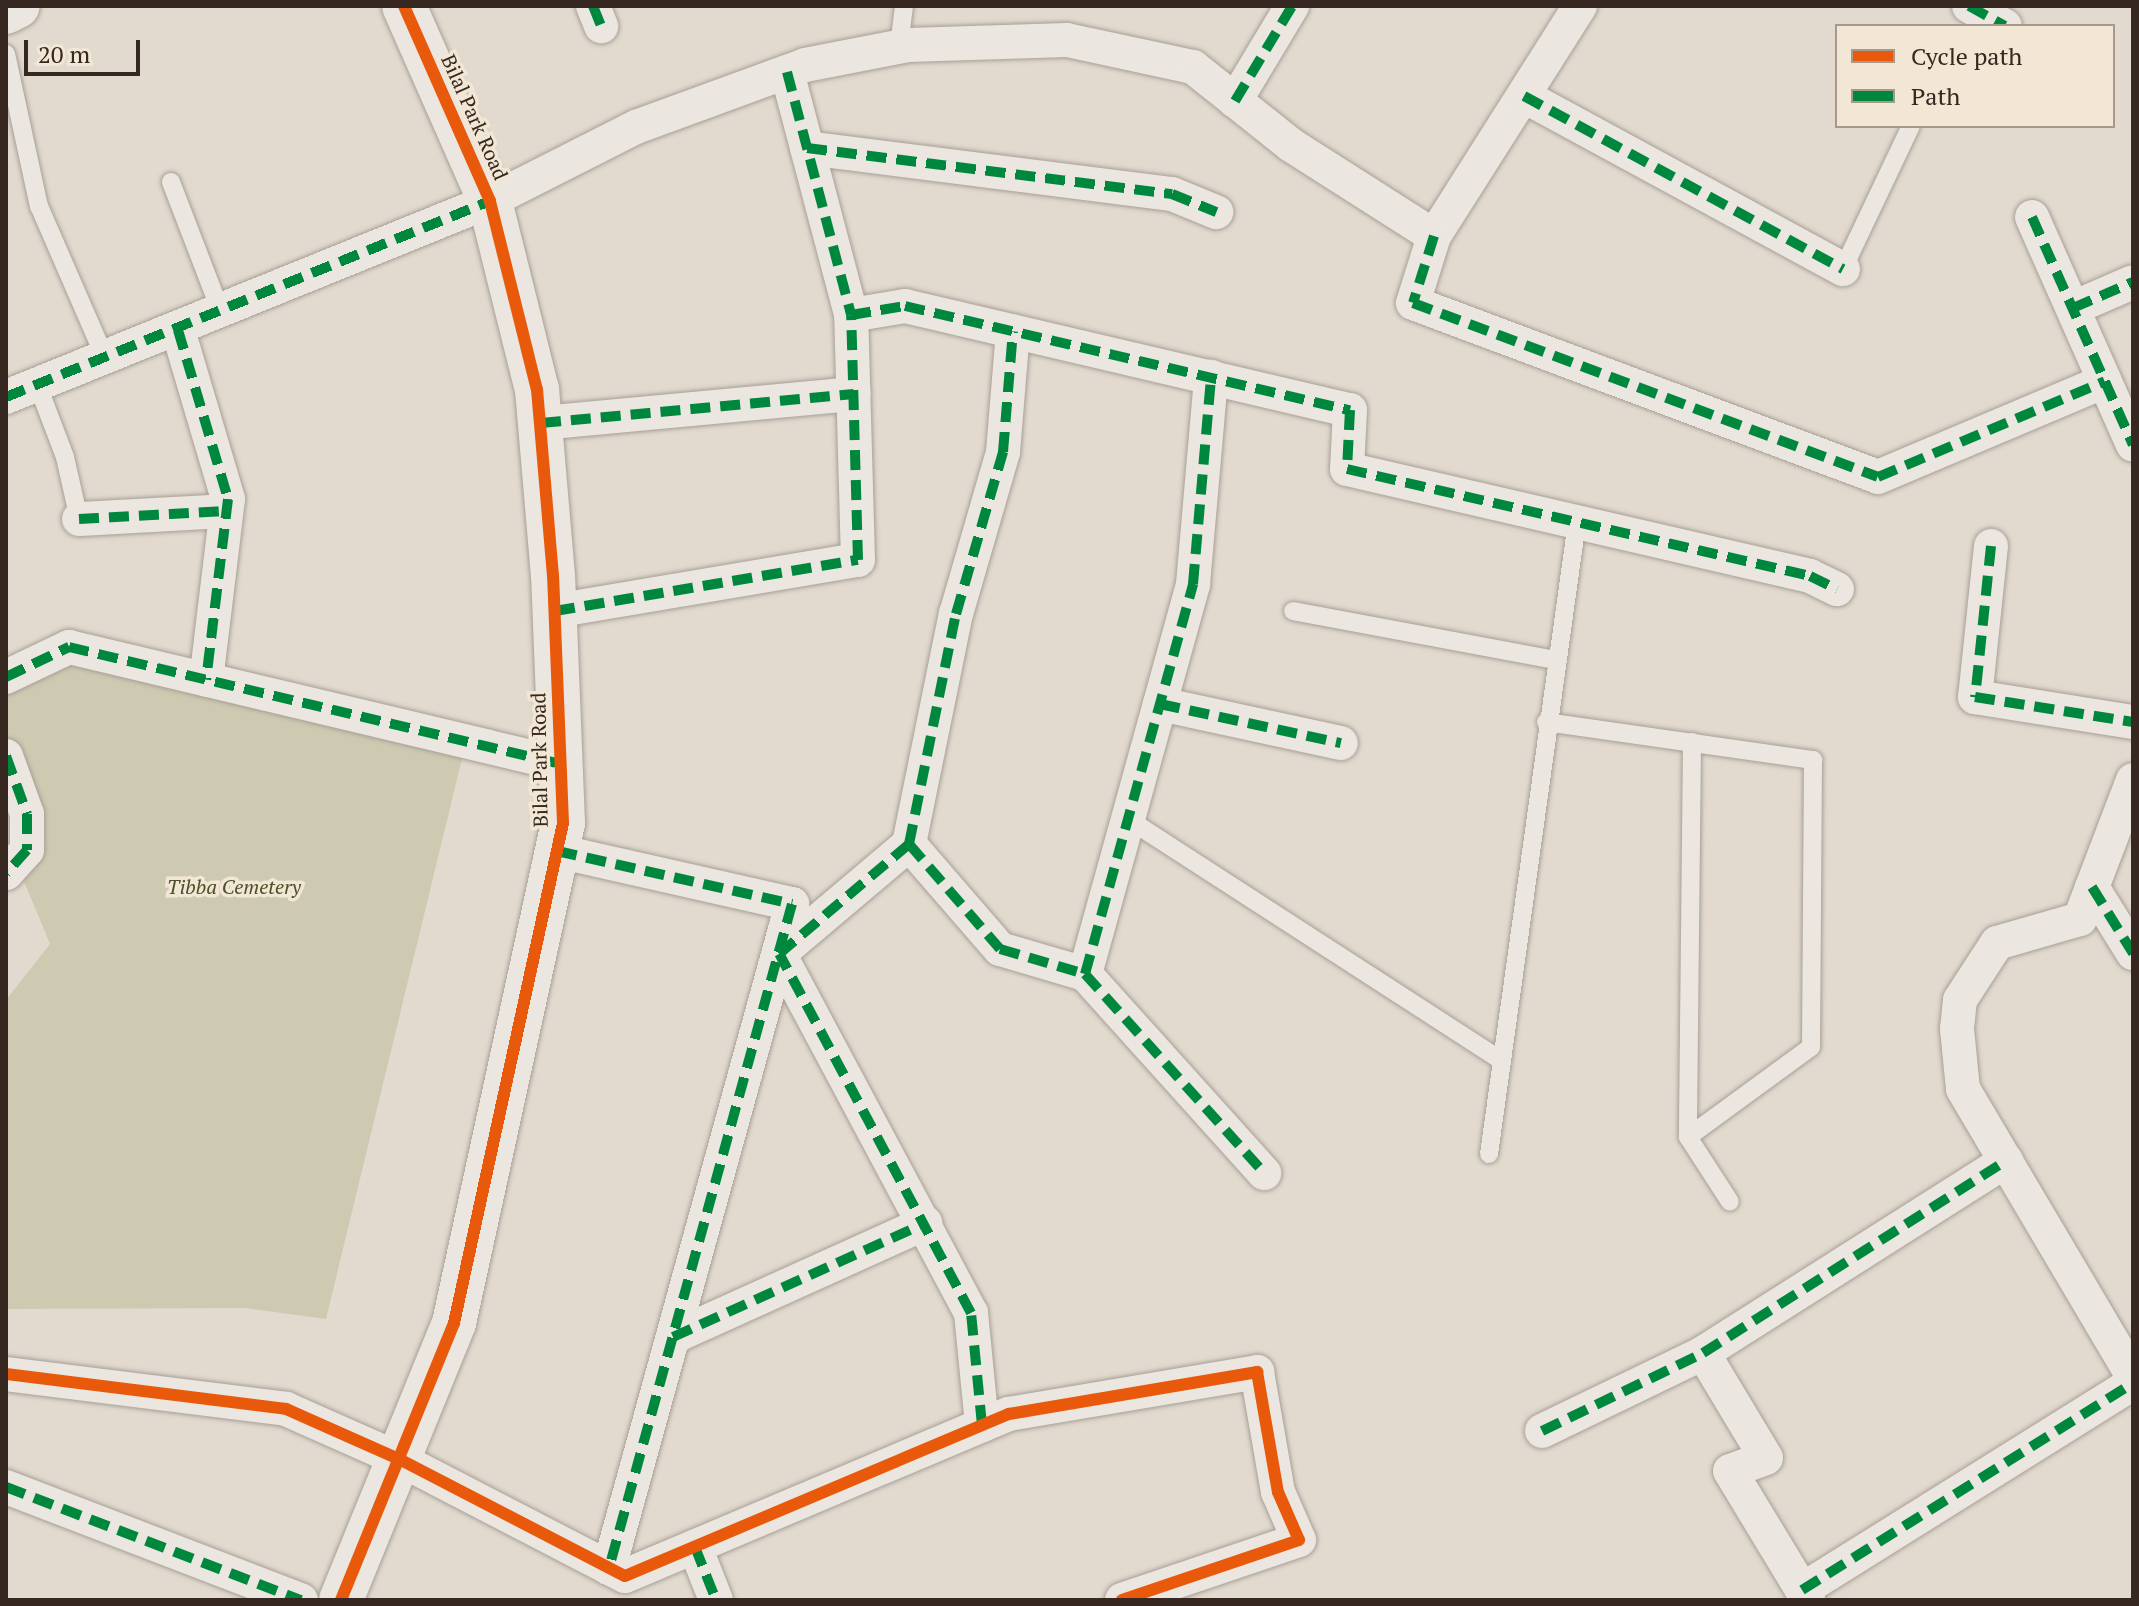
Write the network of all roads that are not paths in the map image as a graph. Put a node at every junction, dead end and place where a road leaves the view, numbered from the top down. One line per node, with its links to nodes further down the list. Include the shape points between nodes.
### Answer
1 (18, 6): 7 (street)
2 (404, 6): 17 (street, Bilal Park Road)
3 (904, 6): 9 (lane)
4 (1292, 6): 13 (street)
5 (1580, 6): 12 (street)
6 (1968, 6): 8 (street)
7 (6, 12)
8 (2001, 24)
9 (899, 46): 11 (street); 13 (street, via 1067,40 1193,67)
10 (6, 54): 28 (lane, via 39,206)
11 (787, 72): 15 (street); 17 (street, via 636,127)
12 (1524, 96): 20 (street); 21 (street)
13 (1235, 101): 20 (street, via 1291,145)
14 (1910, 128): 21 (lane)
15 (807, 148): 18 (street, via 1172,194); 25 (street)
16 (171, 182): 24 (lane)
17 (490, 201): 24 (street); 34 (street, Bilal Park Road)
18 (1216, 212)
19 (2032, 217): 23 (street)
20 (1434, 236): 30 (street, via 1413,303 1878,477)
21 (1843, 269)
22 (2133, 282): 23 (street)
23 (2073, 308): 30 (street)
24 (221, 312): 26 (street)
25 (851, 315): 27 (street, via 905,306); 32 (street)
26 (178, 330): 28 (street); 36 (street, via 228,499)
27 (1013, 331): 29 (street); 55 (street, via 1003,452 956,614)
28 (106, 360): 31 (street)
29 (1211, 377): 38 (street, via 1350,410 1347,469); 46 (street, via 1193,584)
30 (2105, 381): 35 (street)
31 (38, 386): 33 (street); 37 (lane, via 65,457)
32 (854, 394): 34 (street); 41 (street, via 858,560)
33 (6, 397)
34 (541, 423): 41 (street, Bilal Park Road)
35 (2133, 445)
36 (226, 511): 37 (street); 45 (street)
37 (79, 519)
38 (1577, 522): 40 (street, via 1810,576); 43 (lane)
39 (1991, 546): 48 (street, via 1975,697)
40 (1837, 589)
41 (555, 611): 52 (street, Bilal Park Road)
42 (1293, 611): 43 (lane)
43 (1556, 660): 47 (lane)
44 (6, 677): 45 (street, via 69,647)
45 (206, 680): 52 (street)
46 (1160, 704): 50 (street); 54 (street)
47 (1546, 722): 49 (lane); 62 (lane)
48 (2133, 722)
49 (1692, 742): 63 (lane); 63 (lane, via 1813,760 1811,1047)
50 (1341, 743)
51 (6, 756): 57 (street, via 27,814 27,850)
52 (561, 764): 56 (street, Bilal Park Road, via 563,823)
53 (2133, 780): 58 (street)
54 (1128, 819): 61 (street); 62 (lane)
55 (909, 844): 60 (street); 61 (street, via 1000,949)
56 (557, 851): 60 (street, via 792,904); 75 (street, Bilal Park Road, via 454,1323)
57 (6, 873)
58 (2092, 887): 59 (street); 65 (street, via 2080,919 1997,943 1960,1000 1963,1089)
59 (2133, 953)
60 (779, 954): 68 (street); 69 (street)
61 (1085, 974): 66 (street)
62 (1501, 1060): 64 (lane)
63 (1688, 1137): 67 (lane)
64 (1489, 1154)
65 (2006, 1161): 70 (street); 72 (street)
66 (1264, 1173)
67 (1730, 1202)
68 (925, 1223): 69 (street); 73 (street, via 971,1313)
69 (673, 1337): 78 (street)
70 (1703, 1353): 74 (street); 79 (street, via 1766,1458 1730,1471)
71 (6, 1374): 75 (street, via 286,1409)
72 (2133, 1380): 79 (street)
73 (982, 1425): 77 (street); 83 (street, via 1009,1414 1257,1372 1278,1492 1299,1540)
74 (1542, 1431)
75 (399, 1459): 78 (street); 81 (street, Bilal Park Road)
76 (6, 1487): 80 (street)
77 (695, 1547): 78 (street, via 625,1576); 82 (street)
78 (609, 1568)
79 (1805, 1595)
80 (301, 1600)
81 (341, 1600)
82 (716, 1600)
83 (1122, 1600)

